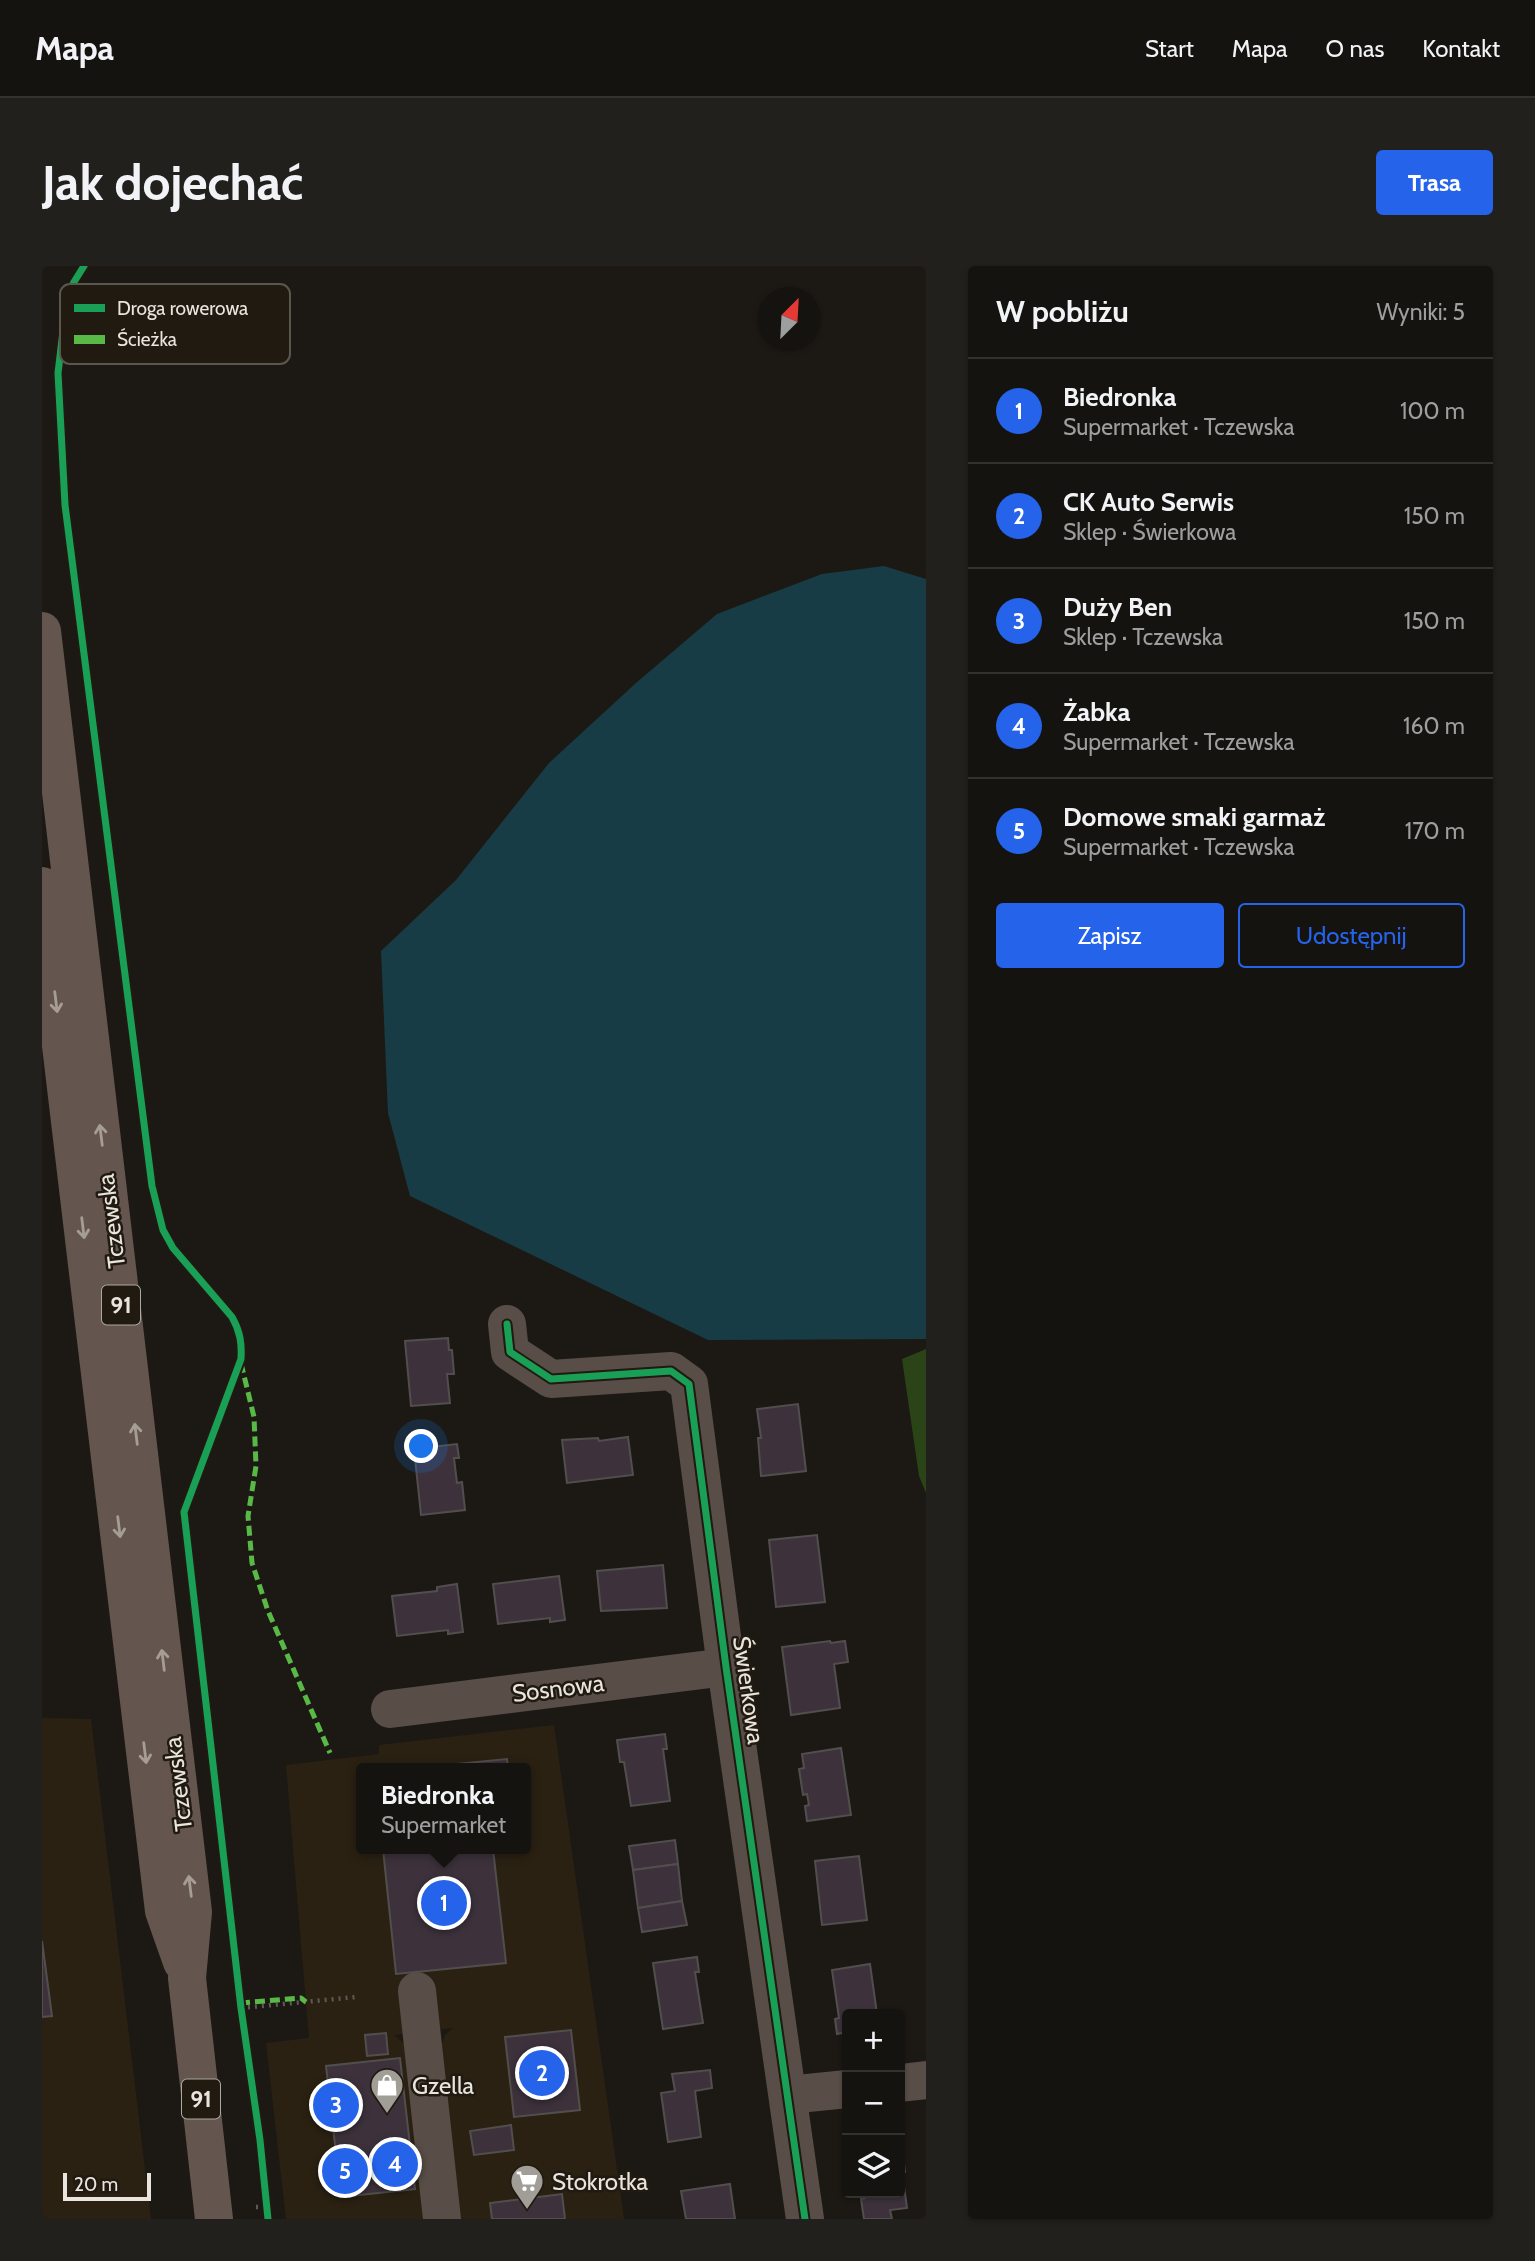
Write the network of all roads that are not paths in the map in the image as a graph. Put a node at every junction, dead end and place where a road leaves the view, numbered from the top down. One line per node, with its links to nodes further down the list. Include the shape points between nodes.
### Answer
1 (42, 631): 6 (main road, Tczewska / 91, one-way to 1, via 193,1912)
2 (42, 886): 6 (main road, Tczewska / 91, one-way to 6, via 164,1911)
3 (507, 1324): 4 (street, Świerkowa, via 510,1352 551,1379 671,1371 689,1384)
4 (726, 1667): 5 (street, Sosnowa); 11 (street, Świerkowa)
5 (390, 1709)
6 (187, 1978): 12 (main road, Tczewska / 91)
7 (417, 1991): 13 (street)
8 (926, 2080): 9 (street)
9 (905, 2082)
10 (842, 2090): 11 (street)
11 (789, 2095): 14 (street, Świerkowa)
12 (214, 2219)
13 (442, 2219)
14 (805, 2219)

